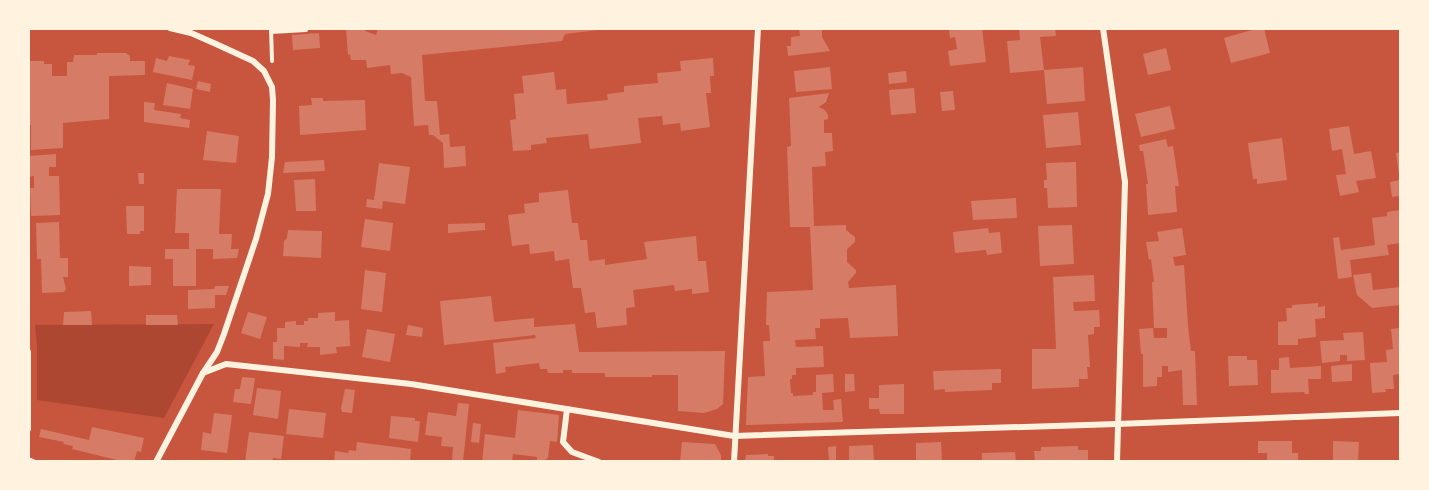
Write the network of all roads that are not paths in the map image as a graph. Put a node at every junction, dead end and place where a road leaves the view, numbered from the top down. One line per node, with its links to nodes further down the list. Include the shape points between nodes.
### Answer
1 (170, 28): 5 (street, via 191,33 253,61 264,71 273,100 268,194 224,334)
2 (758, 28): 10 (street)
3 (1102, 28): 8 (street, via 1125,182)
4 (28, 352): 9 (street)
5 (203, 373): 6 (street, via 226,364 411,384); 13 (street)
6 (567, 409): 10 (street); 14 (street, via 563,442 572,452)
7 (1401, 412): 8 (street)
8 (1117, 424): 10 (street); 16 (street)
9 (28, 429)
10 (734, 436): 15 (street)
11 (28, 460): 12 (street)
12 (33, 462)
13 (156, 462)
14 (599, 462)
15 (734, 462)
16 (1117, 462)

